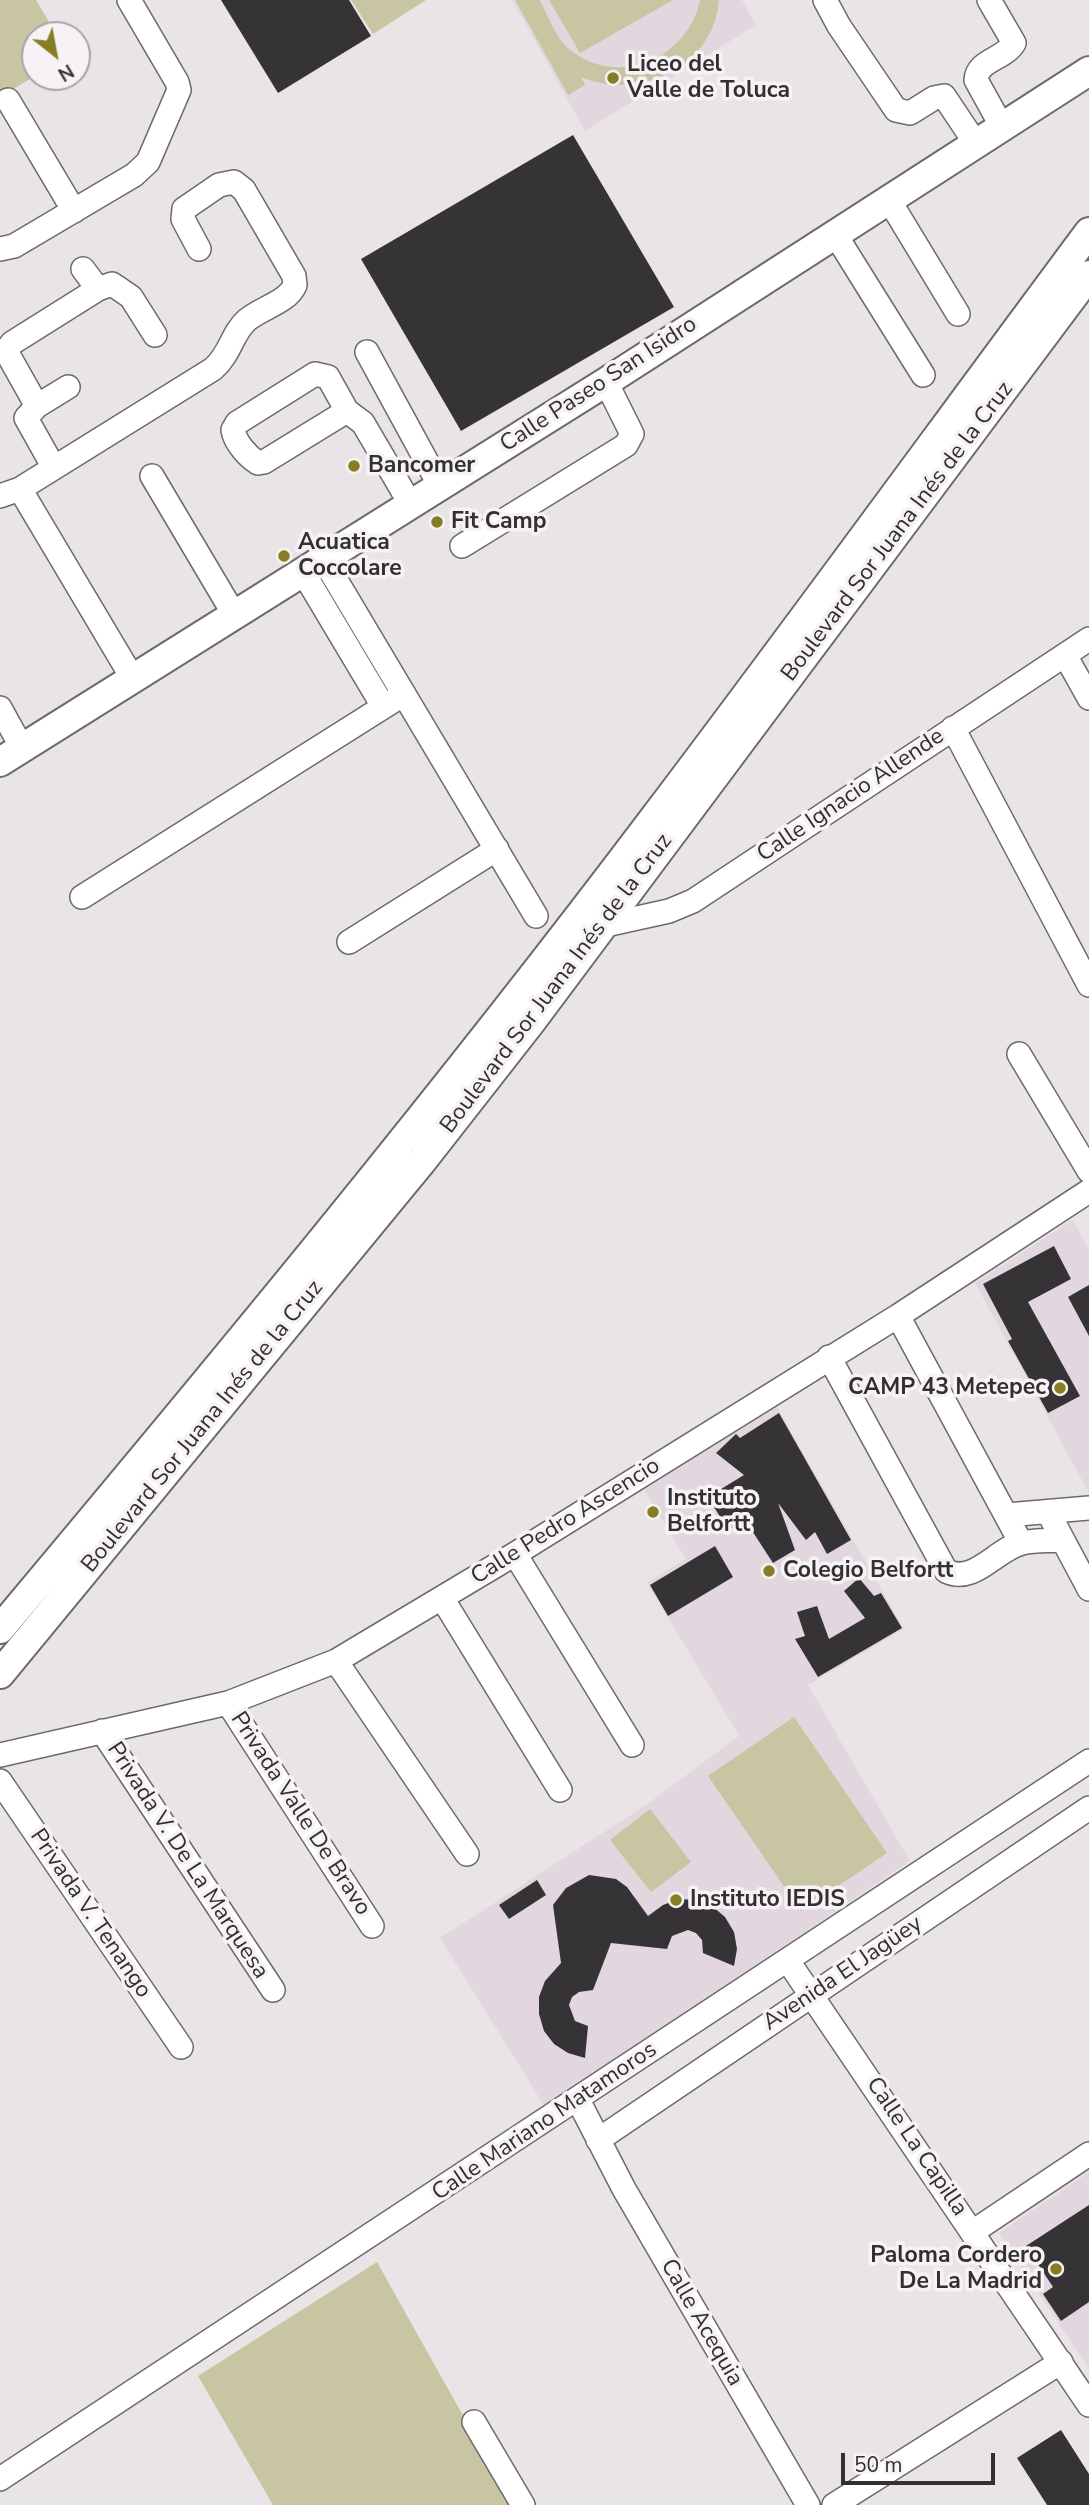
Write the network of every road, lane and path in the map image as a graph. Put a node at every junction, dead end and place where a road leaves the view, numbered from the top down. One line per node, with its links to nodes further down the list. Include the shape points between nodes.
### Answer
1 (130, 0): 9 (street, via 177,82 176,100 148,163)
2 (825, 0): 7 (street, via 896,110 911,113 944,96)
3 (989, 0): 6 (street, via 1013,37 1012,47 976,75)
4 (1089, 71): 6 (main road, Calle Paseo San Isidro)
5 (8, 100): 9 (street)
6 (1002, 127): 7 (main road, Calle Paseo San Isidro)
7 (976, 144): 8 (main road, Calle Paseo San Isidro)
8 (889, 200): 11 (main road, Calle Paseo San Isidro); 17 (street)
9 (74, 211): 13 (street, via 15,246)
10 (1089, 232): 61 (main road, Boulevard Sor Juana Inés de la Cruz, via 535,972)
11 (835, 234): 20 (street); 21 (main road, Calle Paseo San Isidro)
12 (199, 248): 25 (street, via 183,219 184,209 219,185 234,182 244,190 295,285 246,321 227,356 213,369)
13 (0, 249)
14 (83, 269): 16 (street)
15 (1089, 275): 45 (main road, Boulevard Sor Juana Inés de la Cruz)
16 (98, 289): 18 (street, via 112,284 131,297); 23 (street, via 6,351)
17 (958, 314)
18 (155, 335)
19 (367, 352): 27 (street)
20 (923, 375)
21 (606, 382): 27 (main road, Calle Paseo San Isidro); 30 (street, via 632,434 626,445)
22 (68, 387): 23 (street)
23 (37, 406): 25 (street, via 29,412 27,425)
24 (347, 411): 24 (street, via 264,462 251,458 234,436 237,423 315,374 328,377); 29 (street, via 363,423)
25 (54, 468): 28 (street)
26 (152, 476): 32 (street)
27 (440, 486): 29 (main road, Calle Paseo San Isidro)
28 (10, 493): 35 (street)
29 (411, 505): 31 (main road, Calle Paseo San Isidro)
30 (462, 546)
31 (314, 566): 32 (main road, Calle Paseo San Isidro); 36 (street); 38 (street)
32 (235, 615): 35 (main road, Calle Paseo San Isidro)
33 (1089, 639): 34 (street, Calle Ignacio Allende)
34 (1065, 655): 37 (street); 40 (street, Calle Ignacio Allende)
35 (133, 679): 41 (main road, Calle Paseo San Isidro)
36 (404, 694): 38 (street); 42 (street)
37 (1089, 698)
38 (383, 706): 43 (street)
39 (0, 708): 41 (street)
40 (953, 728): 45 (street, Calle Ignacio Allende, via 693,901); 47 (street)
41 (11, 755)
42 (497, 849): 44 (street); 46 (street)
43 (82, 897)
44 (537, 916)
45 (601, 926): 63 (main road, Boulevard Sor Juana Inés de la Cruz, via 423,1160)
46 (349, 942)
47 (1089, 985)
48 (1019, 1054): 49 (street)
49 (1089, 1171)
50 (1089, 1191): 51 (street, Calle Pedro Ascencio)
51 (898, 1316): 52 (street, Calle Pedro Ascencio); 55 (street)
52 (829, 1357): 57 (street, via 946,1571 955,1576 967,1574); 58 (street, Calle Pedro Ascencio)
53 (1089, 1508): 54 (street)
54 (1048, 1512): 55 (street); 56 (street)
55 (1007, 1515): 57 (street)
56 (1062, 1540): 57 (street); 59 (street)
57 (1021, 1543)
58 (515, 1554): 60 (street, Calle Pedro Ascencio); 66 (street)
59 (1089, 1589)
60 (442, 1598): 62 (street, Calle Pedro Ascencio); 70 (street)
61 (0, 1629)
62 (336, 1661): 64 (street, Calle Pedro Ascencio); 72 (street)
63 (0, 1674)
64 (228, 1703): 65 (street, Calle Pedro Ascencio); 73 (street, Privada Valle De Bravo)
65 (102, 1731): 67 (street, Calle Pedro Ascencio); 75 (street, Privada V. De La Marquesa)
66 (632, 1745)
67 (0, 1755)
68 (1089, 1761): 74 (street, Calle Mariano Matamoros)
69 (0, 1781): 77 (street, Privada V. Tenango)
70 (560, 1790)
71 (1089, 1808): 76 (street, Avenida El Jagüey)
72 (467, 1854)
73 (372, 1926)
74 (788, 1961): 76 (street, Calle La Capilla); 78 (street, Calle Mariano Matamoros)
75 (273, 1990)
76 (812, 1995): 79 (street, Avenida El Jagüey); 81 (street, Calle La Capilla)
77 (181, 2047)
78 (578, 2100): 79 (street, Calle Acequia); 85 (street, Calle Mariano Matamoros)
79 (598, 2140): 86 (street, Calle Acequia)
80 (1089, 2154): 81 (street)
81 (974, 2231): 82 (street, Calle La Capilla)
82 (1061, 2362): 83 (street, Calle La Capilla); 88 (street)
83 (1089, 2405)
84 (474, 2422): 87 (street)
85 (0, 2479)
86 (802, 2503)
87 (523, 2505)
88 (834, 2505)

